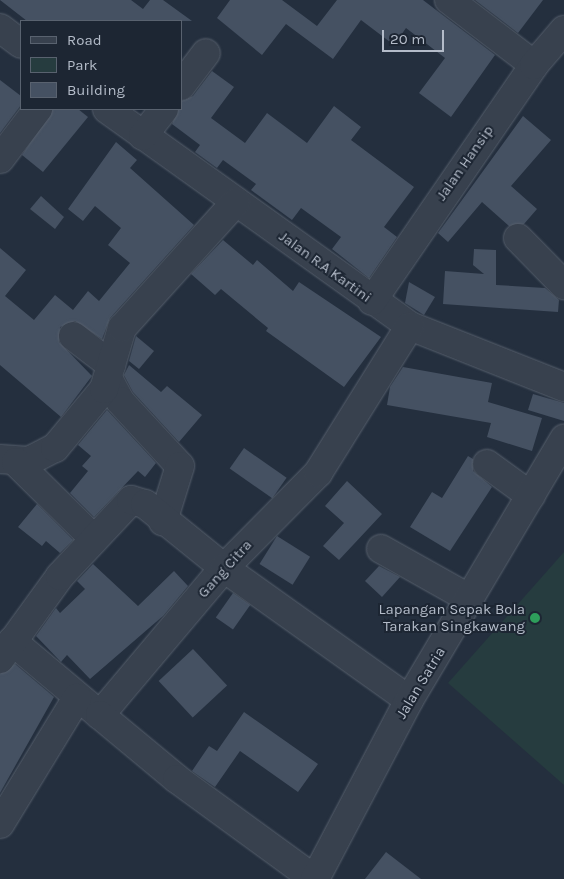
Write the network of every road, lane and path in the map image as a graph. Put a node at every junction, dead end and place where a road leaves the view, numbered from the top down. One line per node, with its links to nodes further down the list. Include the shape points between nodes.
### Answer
1 (449, 0): 6 (street)
2 (0, 28): 4 (street)
3 (564, 30): 6 (street, Jalan Hansip)
4 (20, 43)
5 (206, 53): 7 (street)
6 (534, 65): 16 (street, Jalan Hansip)
7 (182, 85)
8 (37, 110): 12 (street)
9 (108, 110): 11 (street, Jalan R.A Kartini)
10 (163, 110): 11 (street)
11 (143, 136): 13 (street, Jalan R.A Kartini)
12 (0, 159)
13 (236, 202): 16 (street, Jalan R.A Kartini); 19 (street, via 122,328)
14 (518, 238): 15 (street)
15 (564, 284)
16 (372, 301): 17 (street, Jalan R.A Kartini)
17 (410, 326): 20 (street, Jalan R.A Kartini); 28 (street, Gang Citra, via 318,473)
18 (73, 336): 19 (street)
19 (109, 372): 22 (street, via 97,399 55,448 37,459); 25 (street, via 120,401 180,466)
20 (564, 387)
21 (564, 439): 24 (street, Jalan Satria)
22 (8, 461): 26 (street)
23 (487, 464): 24 (street)
24 (531, 496): 29 (street, Jalan Satria)
25 (163, 521): 26 (street, via 145,504 132,500); 28 (street)
26 (92, 537): 30 (street)
27 (382, 548): 29 (street)
28 (224, 568): 32 (street); 33 (street, Gang Citra)
29 (470, 599): 32 (street, Jalan Satria)
30 (6, 650): 31 (street)
31 (77, 698): 33 (street); 34 (street)
32 (408, 700): 35 (street, Jalan Satria)
33 (100, 715): 35 (street, via 177,779)
34 (0, 824)
35 (320, 877)

